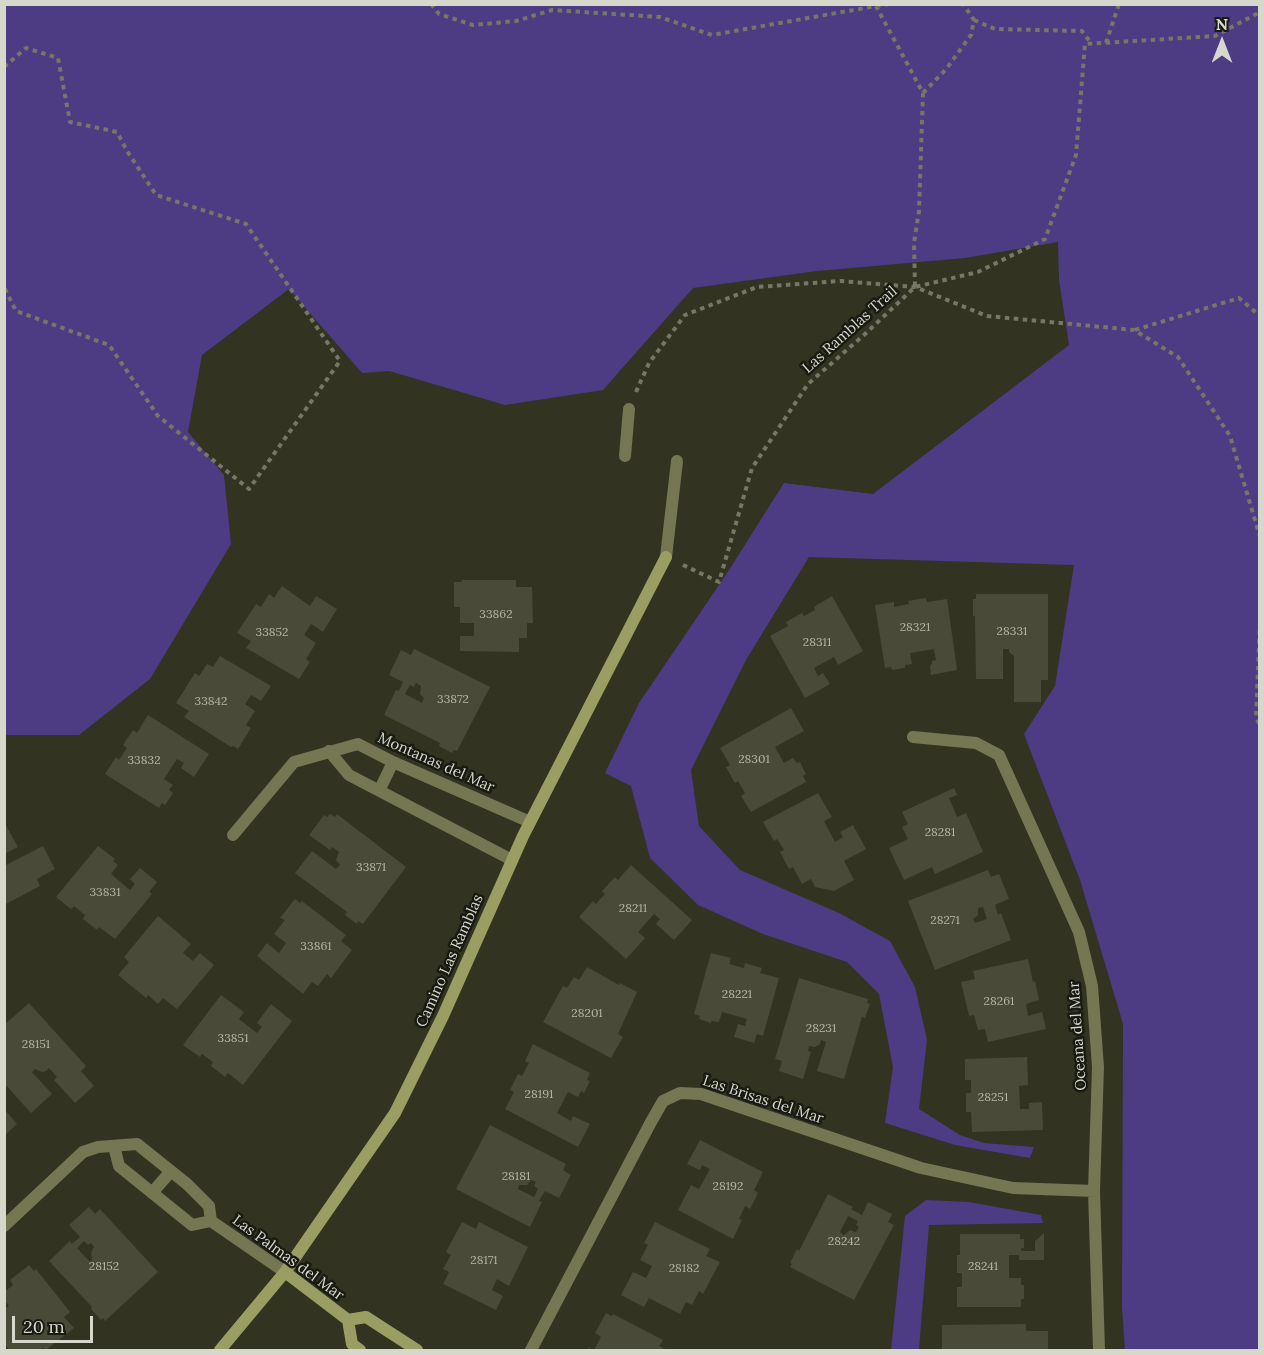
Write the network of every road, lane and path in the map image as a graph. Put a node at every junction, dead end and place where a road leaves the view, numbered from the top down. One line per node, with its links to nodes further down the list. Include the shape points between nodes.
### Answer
1 (431, 4): 5 (path, via 439,14 473,26 516,21 552,10 660,16 712,35)
2 (890, 4): 5 (path)
3 (963, 4): 7 (path)
4 (1119, 4): 8 (path)
5 (876, 6): 11 (path)
6 (1260, 12): 8 (path, via 1215,36)
7 (974, 20): 9 (path, via 994,29 1082,31); 11 (path, via 971,35)
8 (1106, 43): 9 (path)
9 (1092, 44): 13 (path, Las Ramblas Trail, via 1085,44 1076,155 1046,239 978,272)
10 (4, 67): 12 (path, via 26,48 58,58 70,122 117,132 156,195 246,224 340,361 249,489 158,416 109,345 16,311)
11 (923, 93): 13 (path)
12 (4, 287)
13 (915, 287): 15 (path, via 987,316); 16 (path, via 840,281 757,287 685,315 649,363); 20 (path, Las Ramblas Trail, via 808,384 752,468 719,582)
14 (1260, 316): 15 (path, via 1239,298)
15 (1134, 330): 19 (path, via 1178,357 1230,436)
16 (629, 410): 17 (street)
17 (625, 456)
18 (677, 461): 20 (street)
19 (1260, 537)
20 (666, 557): 27 (street, Camino Las Ramblas)
21 (1260, 621): 22 (path, via 1256,717)
22 (1260, 726)
23 (913, 737): 32 (street, Oceana del Mar, via 976,743 999,755 1079,932 1092,986 1098,1066)
24 (329, 751): 25 (street, Montanas del Mar, via 358,744); 26 (street, via 349,775); 28 (street, Montanas del Mar, via 294,762)
25 (393, 762): 26 (street); 27 (street, Montanas del Mar)
26 (380, 789): 29 (street)
27 (530, 822): 29 (street, Camino Las Ramblas)
28 (233, 835)
29 (512, 860): 36 (street, Camino Las Ramblas, via 395,1113)
30 (114, 1146): 31 (street, Las Palmas del Mar, via 137,1144); 33 (street, Las Palmas del Mar, via 119,1166); 35 (street, via 83,1152)
31 (171, 1171): 33 (street); 34 (street, Las Palmas del Mar, via 209,1206)
32 (1094, 1191): 41 (street, Las Brisas del Mar, via 1013,1188 921,1168 701,1094 680,1093 663,1101); 42 (street, Oceana del Mar)
33 (152, 1194): 34 (street, Las Palmas del Mar, via 192,1225)
34 (211, 1221): 36 (street, Las Palmas del Mar)
35 (4, 1226)
36 (285, 1272): 37 (street, Las Palmas del Mar); 38 (street, Camino Las Ramblas)
37 (348, 1320): 39 (street, Las Palmas del Mar, via 352,1344); 40 (street, Las Palmas del Mar, via 366,1317)
38 (220, 1350)
39 (360, 1350)
40 (417, 1350)
41 (531, 1350)
42 (1099, 1350)

